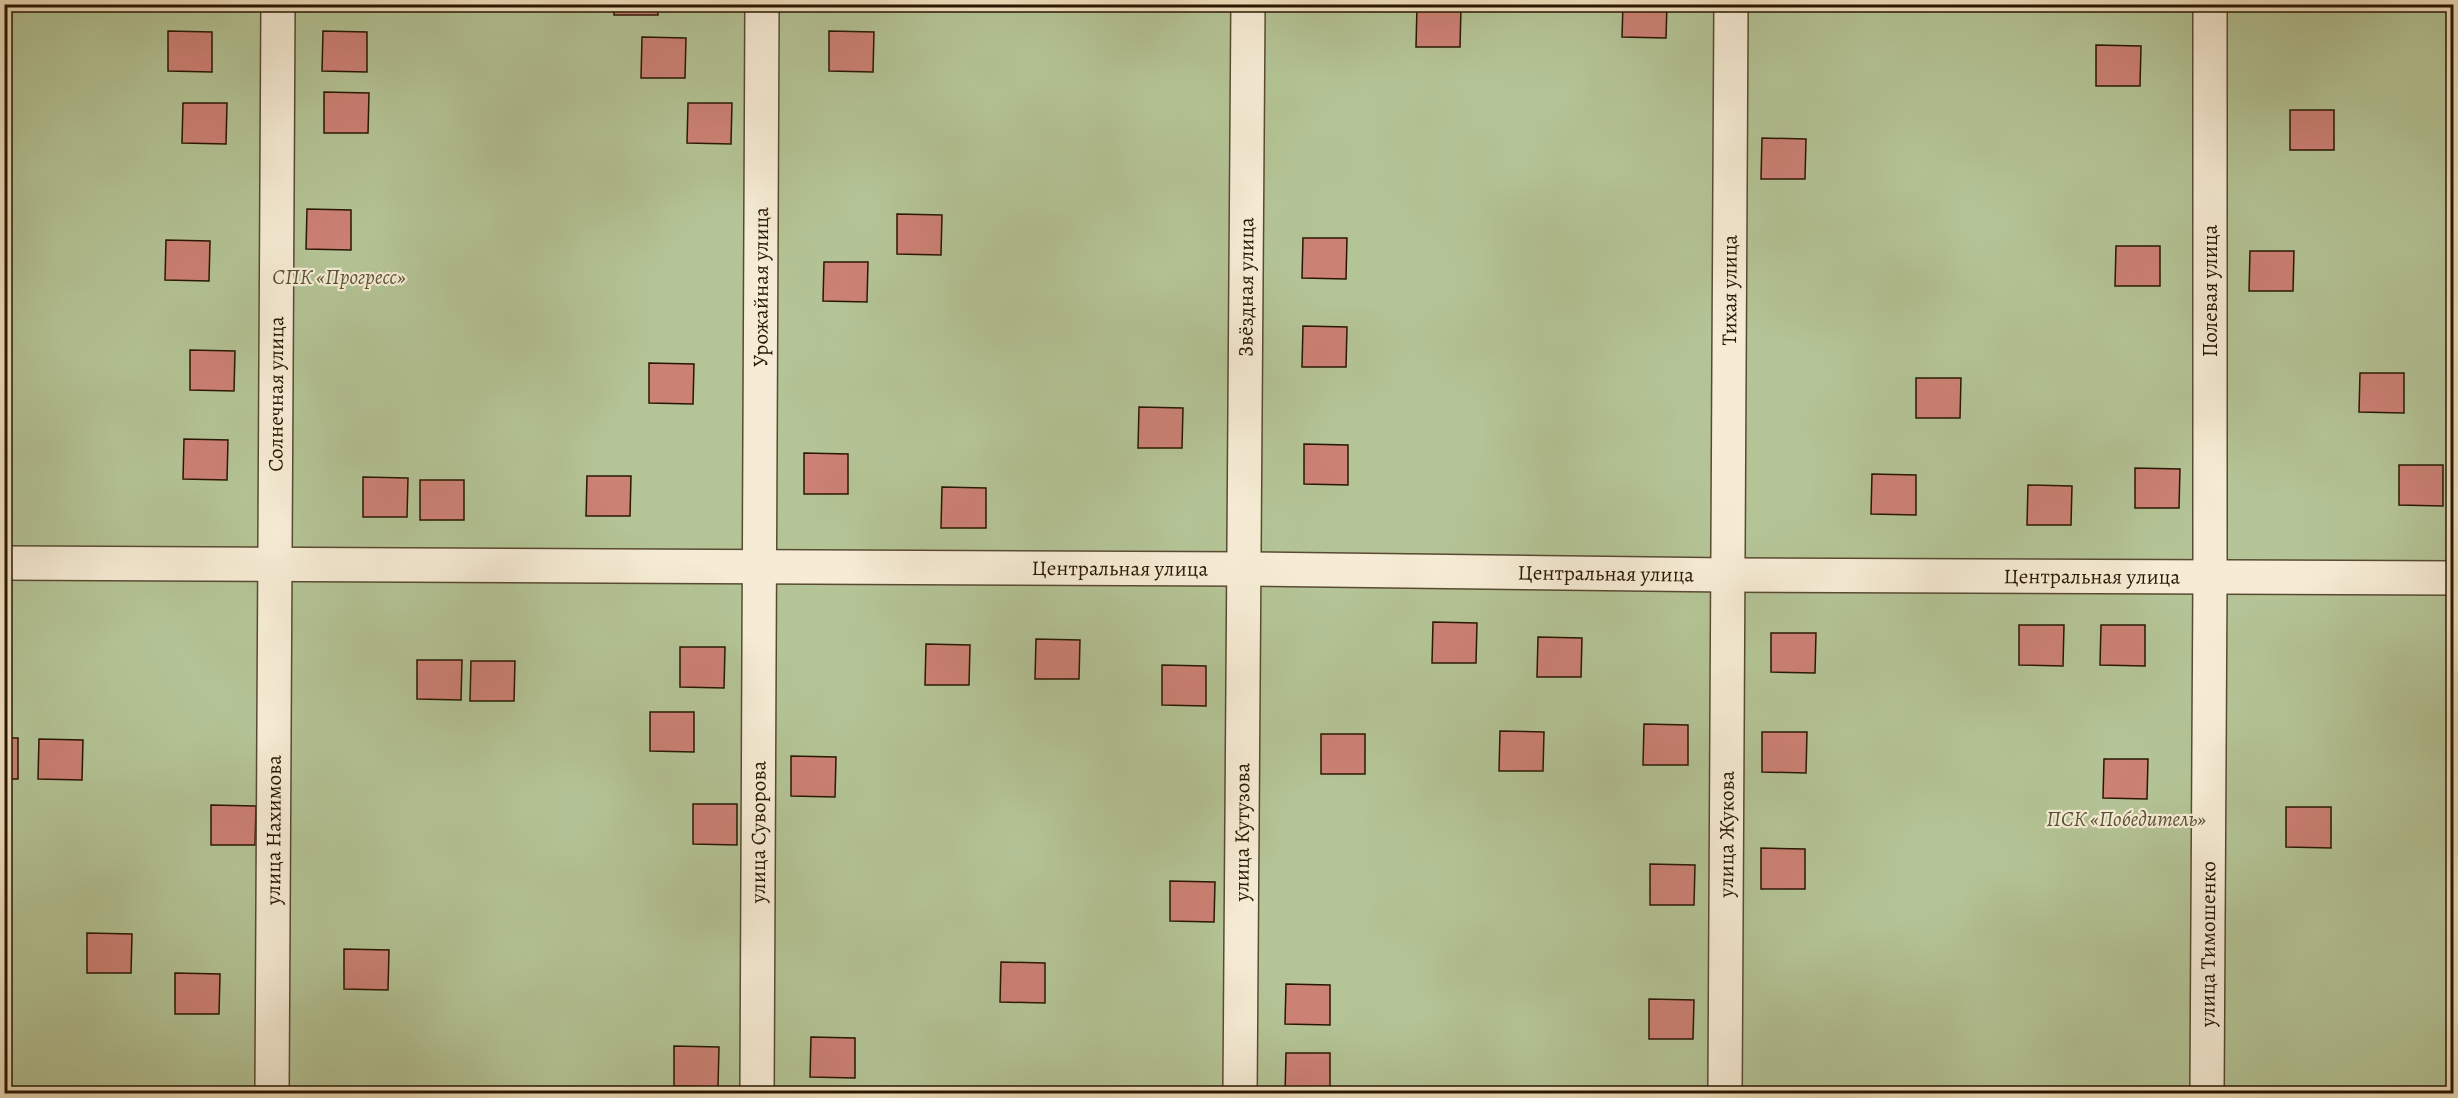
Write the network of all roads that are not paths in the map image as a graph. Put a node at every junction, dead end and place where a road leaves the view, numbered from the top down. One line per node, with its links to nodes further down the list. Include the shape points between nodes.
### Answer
1 (278, 4): 7 (street, Солнечная улица)
2 (762, 4): 8 (street, Урожайная улица)
3 (1248, 4): 9 (street, Звёздная улица)
4 (1731, 4): 10 (street, Тихая улица)
5 (2210, 4): 11 (street, Полевая улица)
6 (4, 564): 7 (street, Центральная улица)
7 (275, 566): 8 (street, Центральная улица); 13 (street, улица Нахимова)
8 (759, 568): 9 (street, Центральная улица); 14 (street, улица Суворова)
9 (1244, 569): 10 (street, Центральная улица); 15 (street, улица Кутузова)
10 (1729, 575): 11 (street, Центральная улица); 16 (street, улица Жукова)
11 (2211, 578): 12 (street, Центральная улица); 17 (street, улица Тимошенко)
12 (2454, 578)
13 (272, 1094)
14 (757, 1094)
15 (1240, 1094)
16 (1725, 1094)
17 (2207, 1094)

